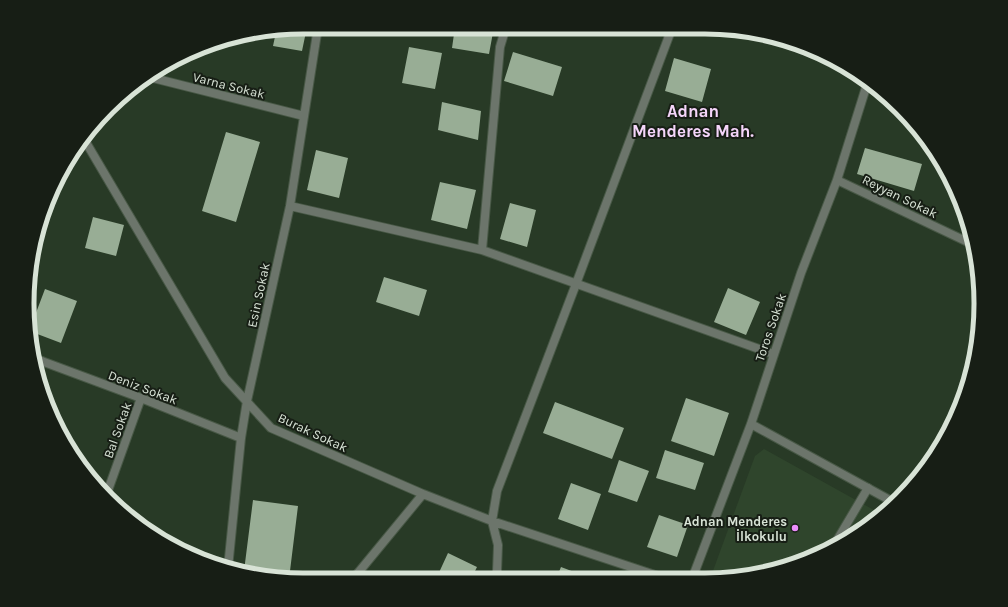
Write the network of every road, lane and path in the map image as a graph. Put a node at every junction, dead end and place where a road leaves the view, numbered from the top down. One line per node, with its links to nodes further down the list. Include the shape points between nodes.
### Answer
1 (317, 34): 6 (street, Esin Sokak)
2 (504, 34): 11 (street, via 500,48)
3 (670, 34): 12 (street)
4 (155, 78): 6 (street, Varna Sokak)
5 (866, 88): 8 (street, Toros Sokak)
6 (304, 116): 9 (street, Esin Sokak)
7 (87, 144): 16 (street, Burak Sokak, via 225,378)
8 (837, 180): 10 (street, Reyyan Sokak); 13 (street, Toros Sokak)
9 (290, 206): 11 (street); 16 (street, Esin Sokak)
10 (967, 242)
11 (482, 250): 12 (street)
12 (576, 284): 13 (street); 23 (street, via 497,491)
13 (773, 354): 17 (street, Toros Sokak)
14 (40, 360): 15 (street, Deniz Sokak)
15 (141, 398): 18 (street, Deniz Sokak); 20 (street, Bal Sokak)
16 (247, 401): 18 (street, Esin Sokak); 21 (street, Burak Sokak, via 271,428)
17 (751, 424): 19 (street); 29 (street, Toros Sokak)
18 (241, 438): 25 (street, Esin Sokak)
19 (868, 488): 22 (street); 24 (street)
20 (108, 489)
21 (423, 494): 23 (street, Burak Sokak); 26 (street)
22 (889, 500)
23 (492, 521): 27 (street, via 498,546); 28 (street, Burak Sokak)
24 (839, 537)
25 (229, 562)
26 (358, 573)
27 (497, 573)
28 (649, 573)
29 (694, 573)

